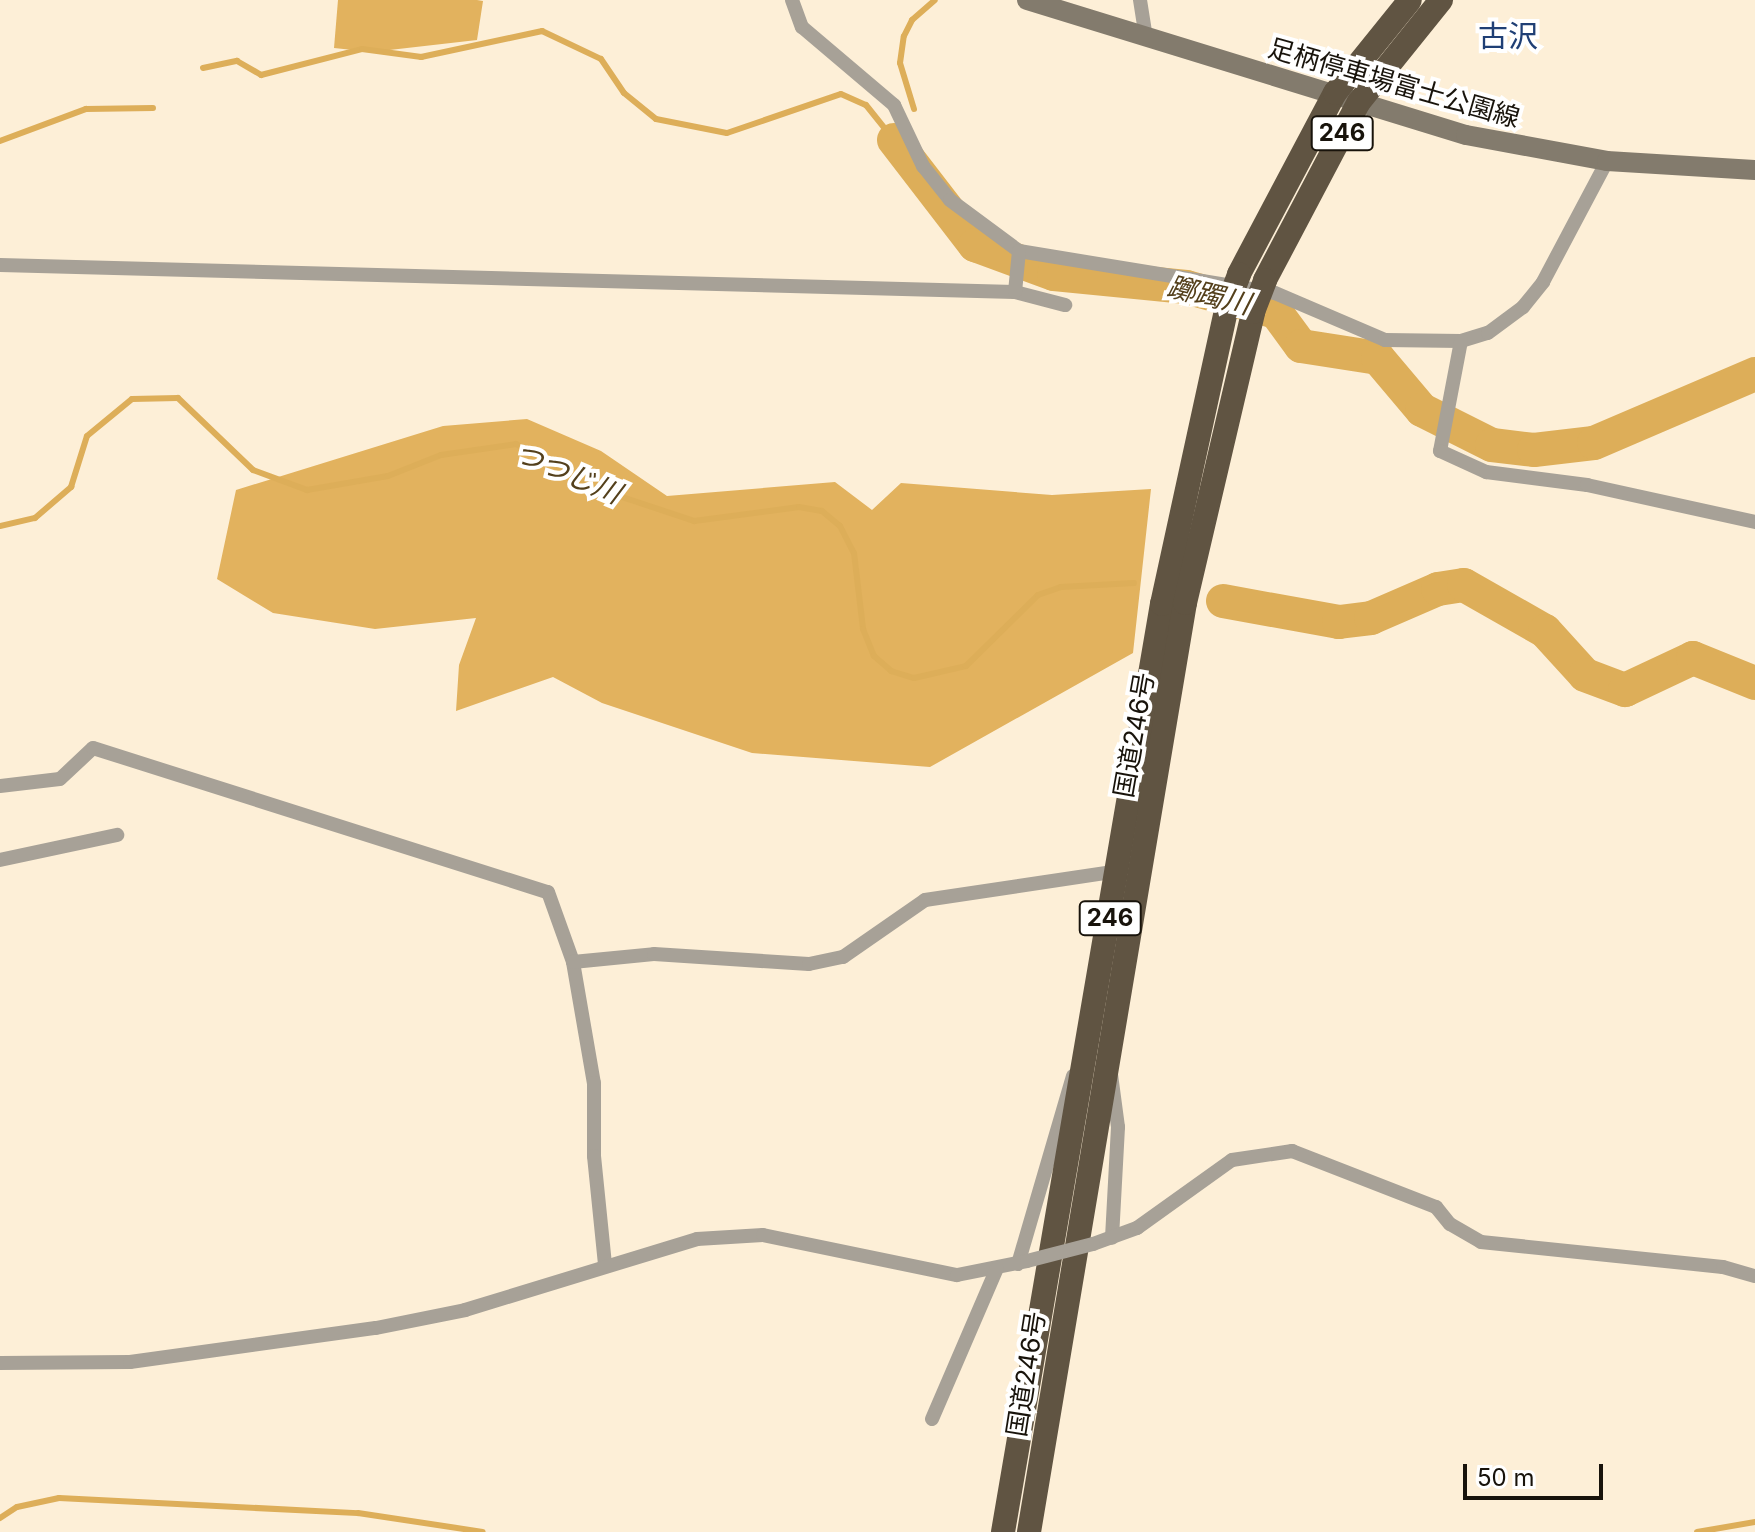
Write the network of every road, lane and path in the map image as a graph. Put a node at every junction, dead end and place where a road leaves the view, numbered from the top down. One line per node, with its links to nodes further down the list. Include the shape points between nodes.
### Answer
1 (792, 0): 11 (street, via 802,27 894,105 923,166 950,200)
2 (1027, 0): 6 (main road, 足柄停車場富士公園線)
3 (1140, 0): 6 (street)
4 (1410, 0): 7 (highway, 国道246号 / 246)
5 (1441, 0): 8 (highway, 国道246号 / 246)
6 (1146, 37): 7 (main road, 足柄停車場富士公園線)
7 (1335, 93): 8 (main road, 足柄停車場富士公園線); 20 (highway, 国道246号 / 246, bridge, via 1227,306 1178,516)
8 (1359, 102): 9 (main road, 足柄停車場富士公園線, via 1466,135); 23 (highway, 国道246号 / 246, bridge, via 1253,312 1185,603)
9 (1607, 161): 10 (main road, 足柄停車場富士公園線); 15 (street, via 1543,282 1488,333)
10 (1755, 170)
11 (1019, 251): 13 (street); 15 (street, via 1275,293 1385,340)
12 (0, 265): 13 (street)
13 (1015, 292): 14 (street)
14 (1065, 305)
15 (1461, 341): 16 (street, via 1440,451 1486,472 1587,485)
16 (1755, 522)
17 (0, 786): 21 (street, via 60,779 93,748 381,835 548,892)
18 (117, 835): 19 (street)
19 (0, 860)
20 (1118, 871): 21 (street, via 925,900 843,957 809,964 654,954); 22 (highway, 国道246号 / 246)
21 (573, 962): 26 (street, via 594,1083 594,1156)
22 (1089, 1036): 25 (street, via 1062,1103); 31 (highway, 国道246号 / 246)
23 (1107, 1059): 24 (street, via 1117,1084); 32 (highway, 国道246号 / 246)
24 (1112, 1238): 25 (street, bridge); 28 (street, via 1232,1160 1292,1151 1436,1207 1450,1224 1481,1242 1723,1267)
25 (1023, 1262): 27 (street)
26 (605, 1265): 27 (street, via 697,1239 763,1235 957,1275); 29 (street, via 465,1310 376,1328 130,1362)
27 (997, 1268): 30 (street)
28 (1755, 1276)
29 (0, 1363)
30 (932, 1419)
31 (1003, 1532)
32 (1029, 1532)

